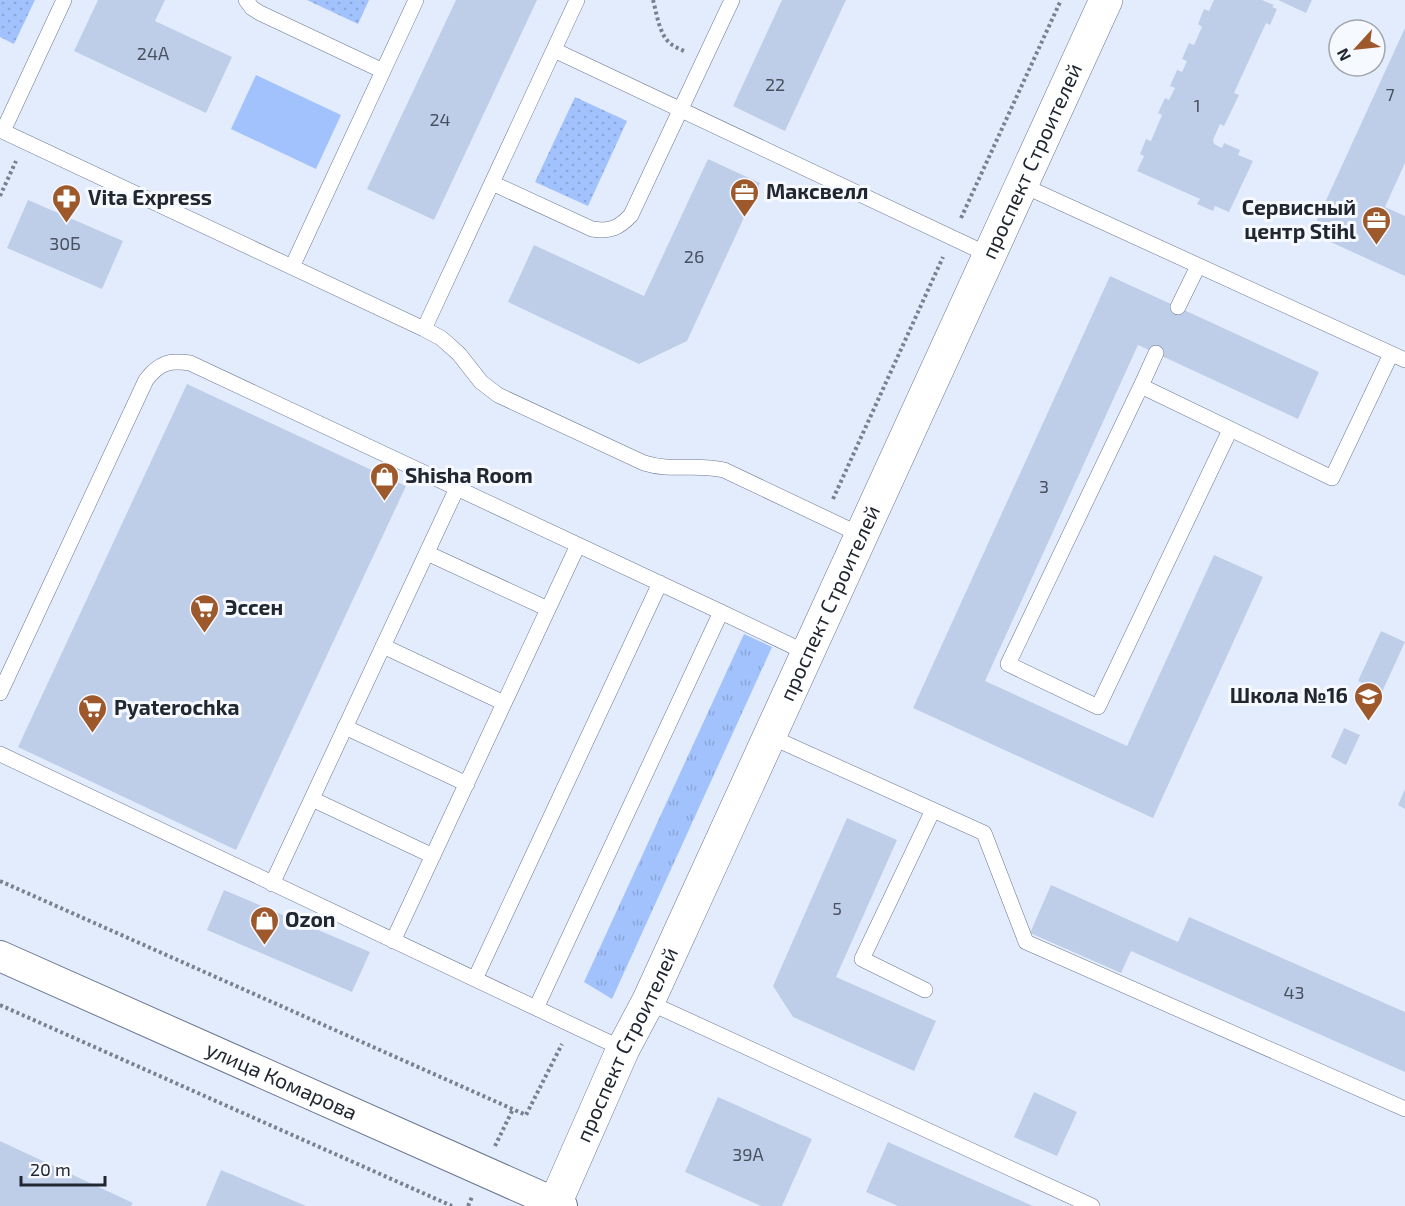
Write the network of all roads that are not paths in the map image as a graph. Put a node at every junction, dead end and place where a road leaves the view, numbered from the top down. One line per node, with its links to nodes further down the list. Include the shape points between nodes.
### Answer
1 (64, 0): 10 (lane)
2 (246, 0): 8 (lane, via 260,13)
3 (416, 0): 8 (lane)
4 (578, 0): 7 (lane)
5 (732, 0): 9 (lane)
6 (1106, 0): 12 (street, проспект Строителей)
7 (554, 50): 9 (lane); 11 (lane)
8 (383, 71): 15 (lane)
9 (680, 110): 11 (lane, via 631,215 614,229 592,230); 13 (lane)
10 (2, 130): 15 (lane)
11 (492, 183): 17 (lane)
12 (1022, 185): 13 (street, проспект Строителей); 14 (lane)
13 (989, 255): 23 (street, проспект Строителей)
14 (1198, 266): 16 (lane); 19 (lane)
15 (292, 267): 17 (lane)
16 (1178, 307)
17 (424, 329): 23 (lane, via 449,345 481,382 498,395 644,463 665,468 704,466 724,470)
18 (1156, 353): 20 (lane)
19 (1398, 357): 21 (lane, via 1332,478)
20 (1141, 387): 21 (lane); 21 (lane, via 1008,664 1018,669 1098,707)
21 (1230, 430)
22 (457, 488): 24 (lane); 25 (lane); 31 (lane, via 189,363 165,363 146,380)
23 (861, 535): 30 (street, проспект Строителей)
24 (578, 545): 26 (lane); 27 (lane)
25 (427, 552): 27 (lane); 29 (lane)
26 (660, 583): 28 (lane); 43 (lane)
27 (548, 609): 32 (lane)
28 (721, 612): 30 (lane); 46 (lane)
29 (383, 646): 32 (lane); 33 (lane)
30 (807, 653): 34 (street, проспект Строителей)
31 (0, 693)
32 (504, 703): 36 (lane)
33 (345, 727): 36 (lane); 37 (lane)
34 (769, 736): 38 (lane); 45 (street, проспект Строителей)
35 (0, 754): 40 (lane)
36 (467, 784): 39 (lane)
37 (312, 799): 39 (lane); 40 (lane)
38 (933, 810): 44 (lane, via 862,959); 48 (lane, via 984,833 1026,942)
39 (433, 856): 41 (lane)
40 (272, 884): 41 (lane)
41 (393, 940): 43 (lane)
42 (0, 956): 49 (street, улица Комарова)
43 (475, 979): 46 (lane)
44 (925, 990)
45 (648, 1002): 47 (street, проспект Строителей); 50 (lane)
46 (536, 1008): 47 (lane)
47 (624, 1049): 49 (street, проспект Строителей)
48 (1405, 1109)
49 (557, 1205)
50 (1092, 1206)

